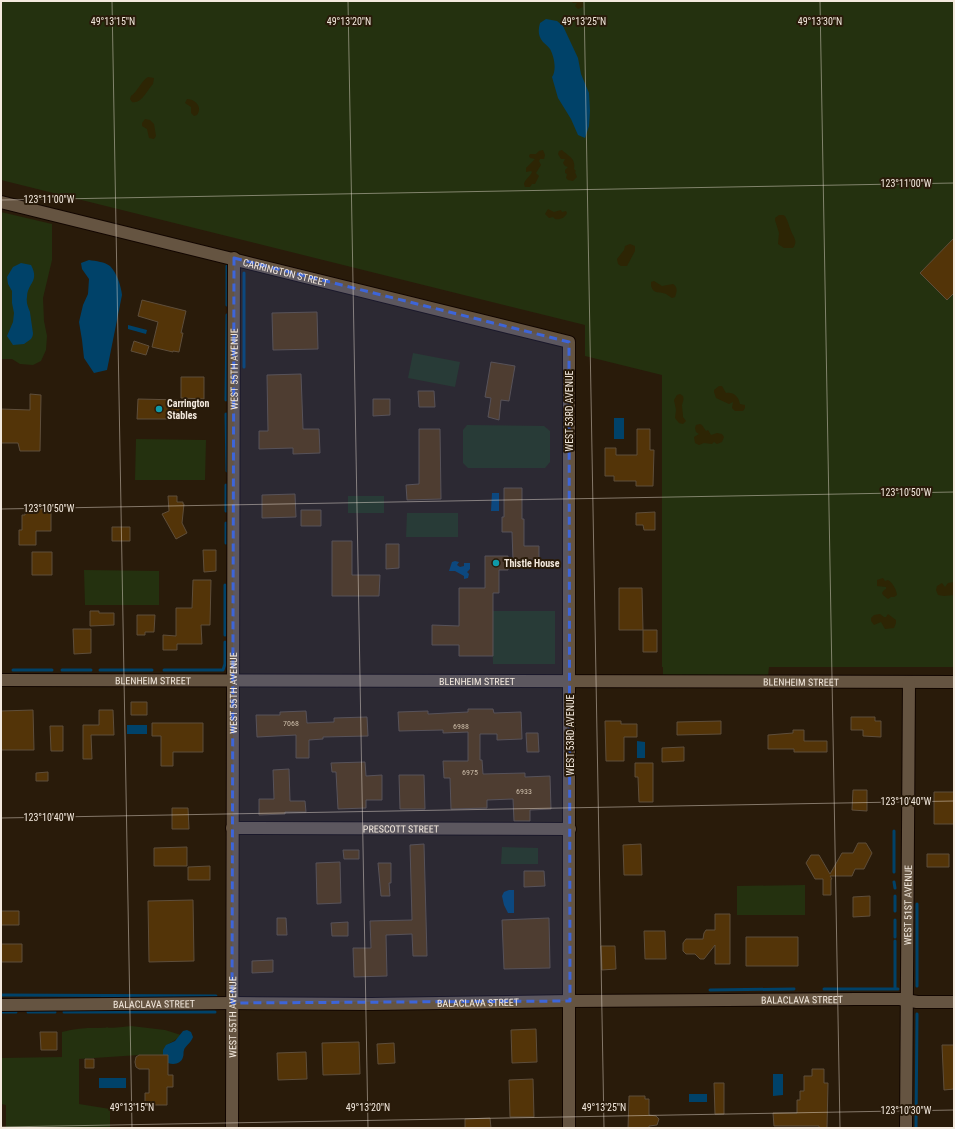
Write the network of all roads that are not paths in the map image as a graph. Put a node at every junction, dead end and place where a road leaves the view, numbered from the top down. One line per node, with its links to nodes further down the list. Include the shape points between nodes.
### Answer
1 (1, 202): 2 (street, CARRINGTON STREET)
2 (234, 258): 3 (street, CARRINGTON STREET); 5 (street, WEST 55TH AVENUE)
3 (569, 342): 6 (street, WEST 53RD AVENUE)
4 (1, 680): 5 (street, BLENHEIM STREET)
5 (233, 681): 6 (street, BLENHEIM STREET); 9 (street, WEST 55TH AVENUE)
6 (570, 682): 7 (street, BLENHEIM STREET); 10 (street, WEST 53RD AVENUE)
7 (909, 682): 8 (street, BLENHEIM STREET); 12 (street, WEST 51ST AVENUE)
8 (954, 682)
9 (232, 828): 10 (street, PRESCOTT STREET); 14 (street, WEST 55TH AVENUE)
10 (570, 829): 11 (street, WEST 53RD AVENUE)
11 (570, 1000): 12 (street, BALACLAVA STREET); 14 (street, BALACLAVA STREET, via 371,1004); 17 (street, WEST 53RD AVENUE)
12 (907, 1000): 13 (street, BALACLAVA STREET); 18 (street, WEST 51ST AVENUE)
13 (954, 1002)
14 (232, 1003): 15 (street, BALACLAVA STREET); 16 (street, WEST 55TH AVENUE)
15 (1, 1005)
16 (232, 1128)
17 (569, 1128)
18 (906, 1128)

